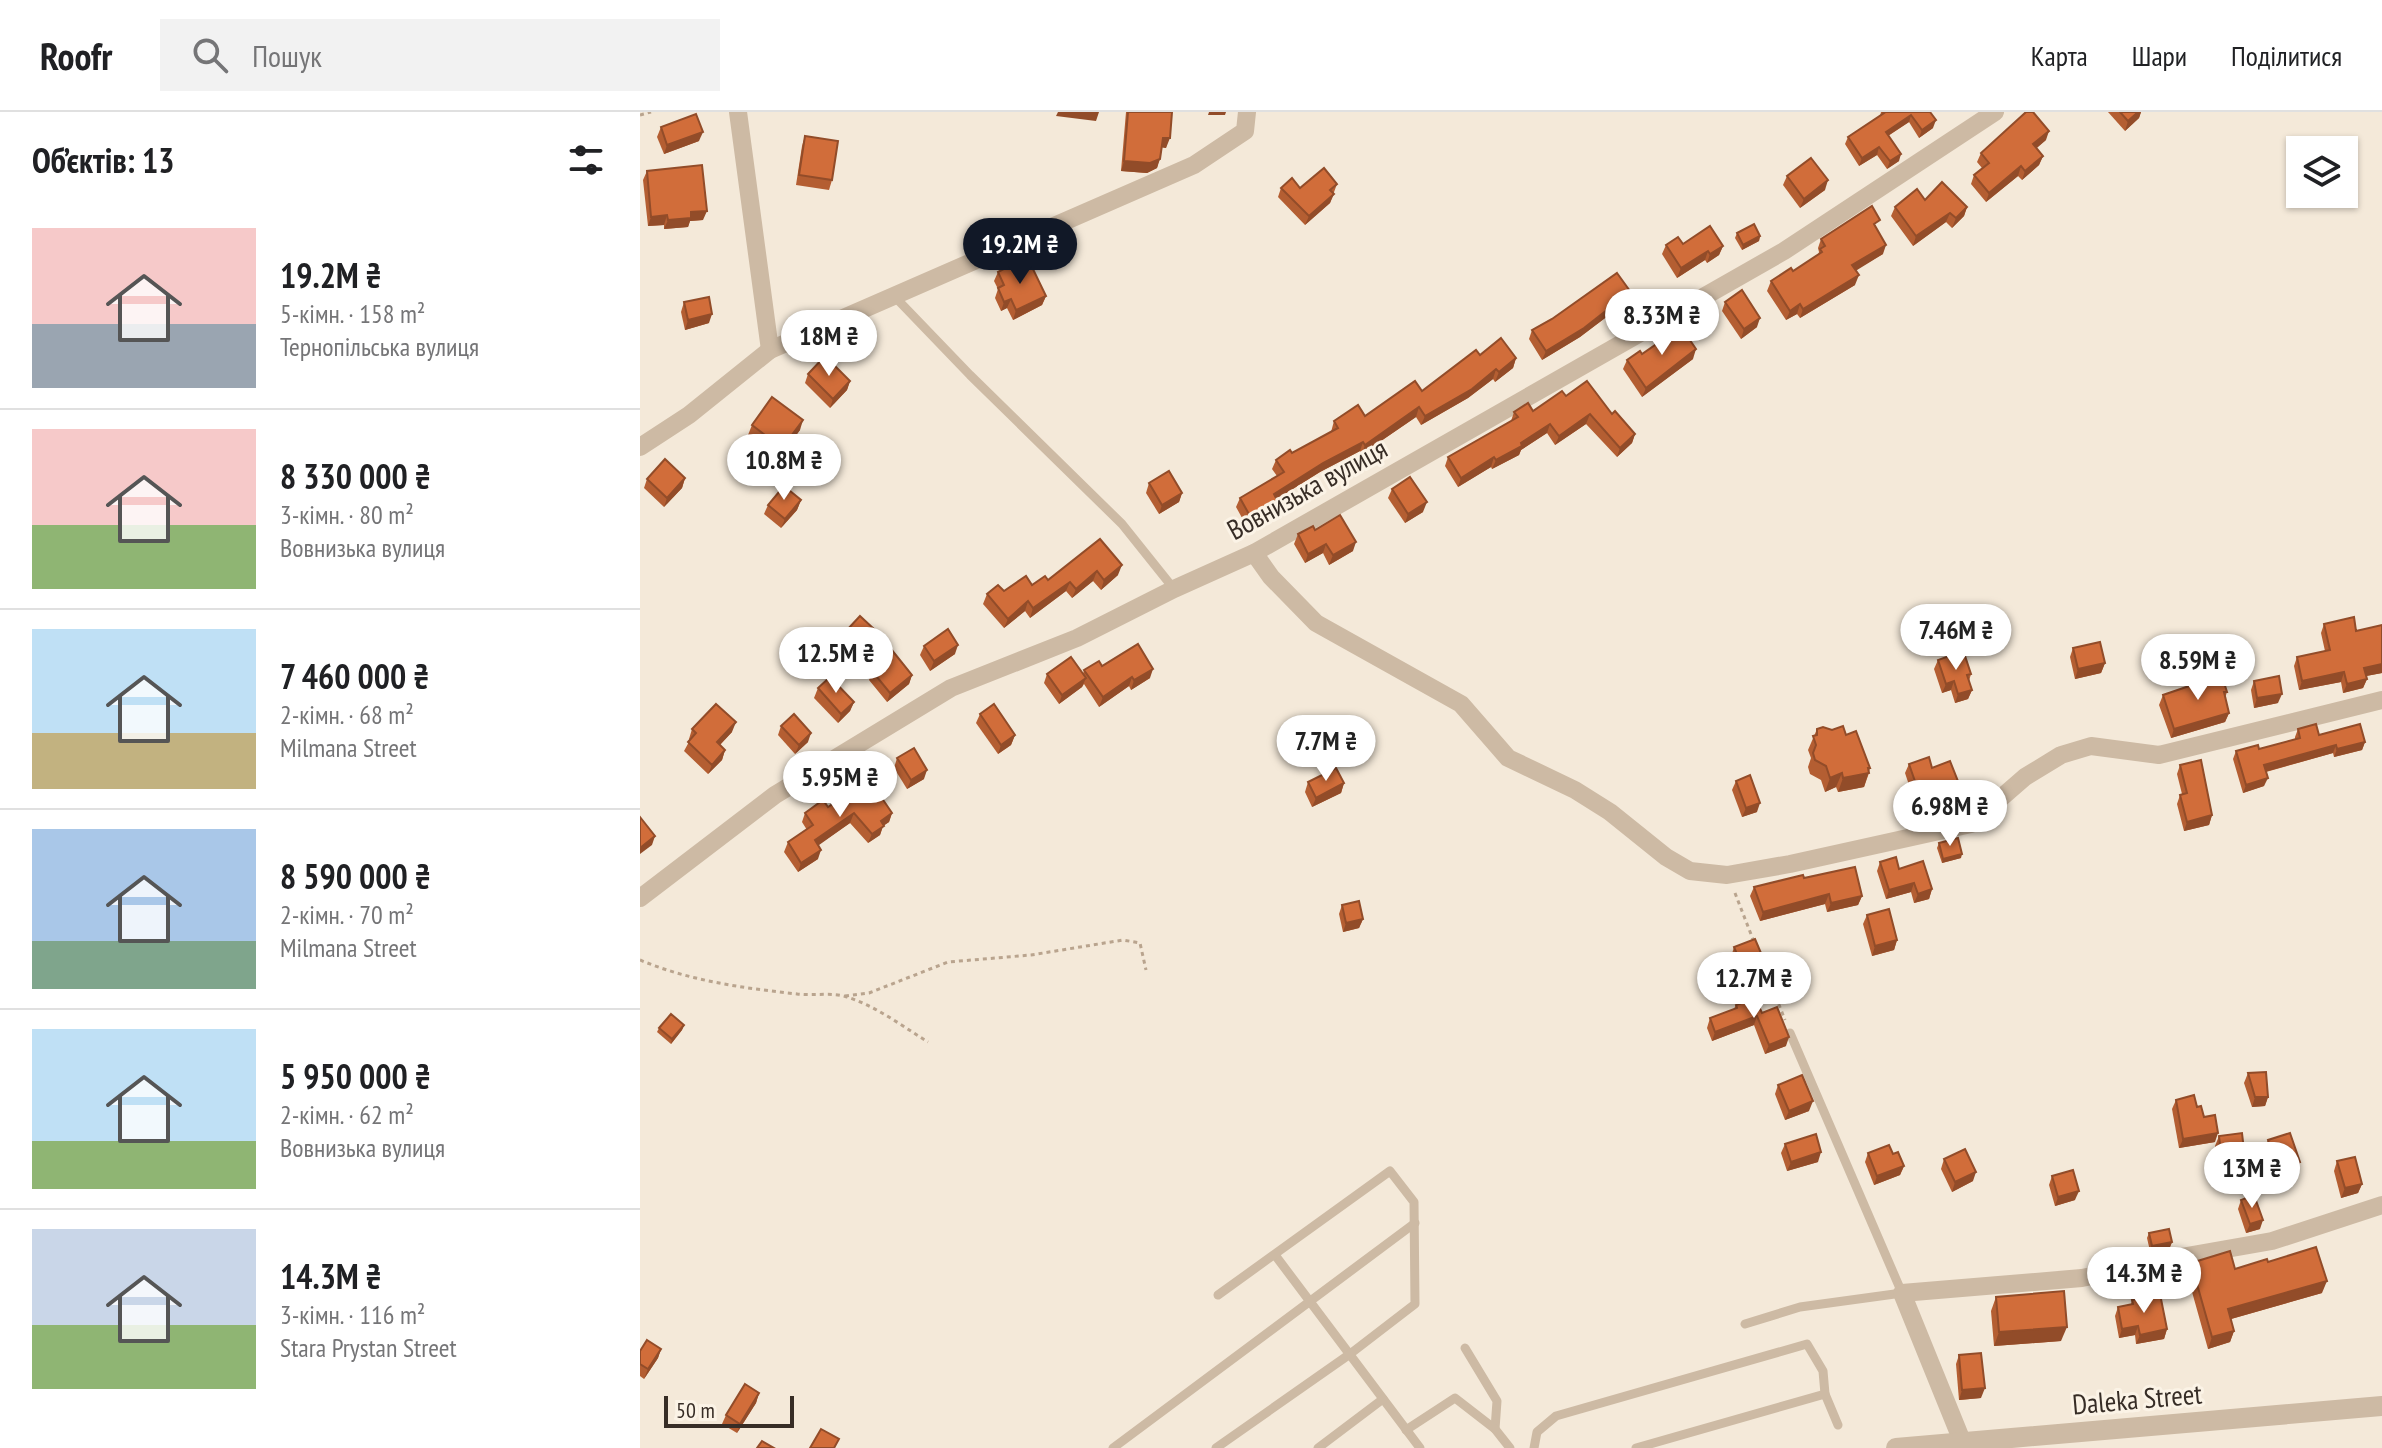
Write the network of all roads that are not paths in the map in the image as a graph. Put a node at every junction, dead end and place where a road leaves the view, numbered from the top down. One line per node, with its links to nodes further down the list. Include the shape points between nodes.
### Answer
1 (738, 112): 5 (street)
2 (1247, 112): 4 (street, via 1245,131 1194,165)
3 (1995, 112): 7 (street, Вовнизька вулиця, via 1784,251)
4 (895, 297): 5 (street); 8 (lane, via 1122,524)
5 (770, 350): 6 (street)
6 (640, 447)
7 (1254, 553): 8 (street, Вовнизька вулиця); 9 (street, via 1316,623 1461,704 1508,758 1610,812 1690,871 1727,875 1971,824 2025,777 2061,755 2091,746 2159,755)
8 (1174, 589): 10 (street, Вовнизька вулиця, via 1077,638 951,688 775,795)
9 (2382, 700)
10 (640, 898)
11 (1790, 1033): 15 (lane)
12 (2382, 1205): 15 (street, via 2272,1241 2082,1278)
13 (1415, 1223): 14 (lane, via 1414,1202 1390,1171); 17 (lane); 20 (lane, via 1415,1304)
14 (1275, 1255): 16 (lane); 17 (lane)
15 (1902, 1293): 18 (lane, via 1800,1307); 27 (street)
16 (1218, 1295)
17 (1310, 1301): 20 (lane); 29 (lane)
18 (1745, 1324)
19 (1465, 1348): 25 (lane, via 1497,1401)
20 (1350, 1354): 22 (lane); 30 (lane)
21 (1825, 1394): 24 (lane); 33 (lane, via 1823,1371 1807,1344 1556,1416 1537,1432); 34 (lane)
22 (1383, 1399): 26 (lane); 31 (lane)
23 (2382, 1406): 27 (street, Daleka Street)
24 (1838, 1425)
25 (1495, 1429): 26 (lane, via 1455,1398); 32 (lane)
26 (1406, 1430): 28 (lane)
27 (1962, 1441): 35 (street, Daleka Street)
28 (1418, 1447)
29 (1113, 1448)
30 (1216, 1448)
31 (1318, 1448)
32 (1510, 1448)
33 (1534, 1448)
34 (1636, 1448)
35 (1896, 1448)

